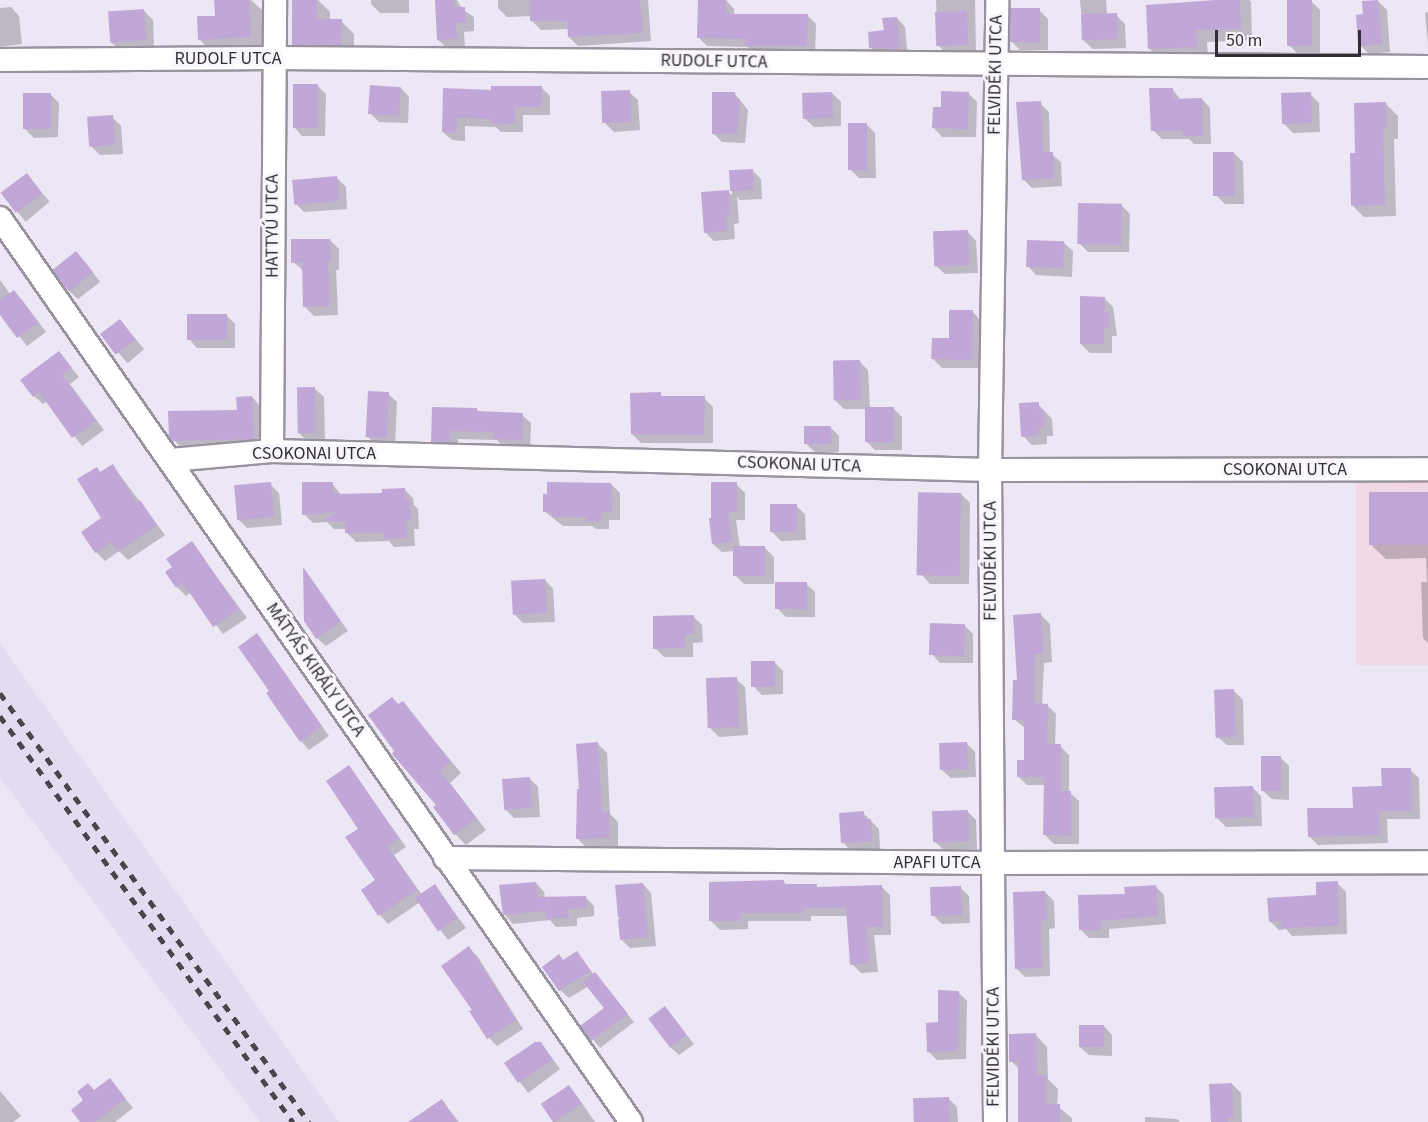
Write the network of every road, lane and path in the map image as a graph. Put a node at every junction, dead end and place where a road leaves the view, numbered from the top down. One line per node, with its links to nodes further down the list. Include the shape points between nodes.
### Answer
1 (275, 0): 3 (street, HATTYÚ UTCA)
2 (997, 0): 5 (street, FELVIDÉKI UTCA)
3 (274, 58): 4 (street, RUDOLF UTCA); 5 (street, RUDOLF UTCA); 8 (street, HATTYÚ UTCA)
4 (0, 60)
5 (997, 65): 6 (street, RUDOLF UTCA); 11 (street, FELVIDÉKI UTCA)
6 (1428, 67)
7 (0, 218): 9 (street, MÁTYÁS KIRÁLY UTCA)
8 (272, 452): 9 (street, CSOKONAI UTCA); 11 (street, CSOKONAI UTCA)
9 (171, 460): 12 (street, MÁTYÁS KIRÁLY UTCA)
10 (1428, 469): 11 (street, CSOKONAI UTCA)
11 (990, 470): 14 (street, FELVIDÉKI UTCA)
12 (445, 858): 14 (street, APAFI UTCA); 15 (street, MÁTYÁS KIRÁLY UTCA)
13 (1428, 862): 14 (street, APAFI UTCA)
14 (993, 863): 16 (street, FELVIDÉKI UTCA)
15 (631, 1122)
16 (995, 1122)

